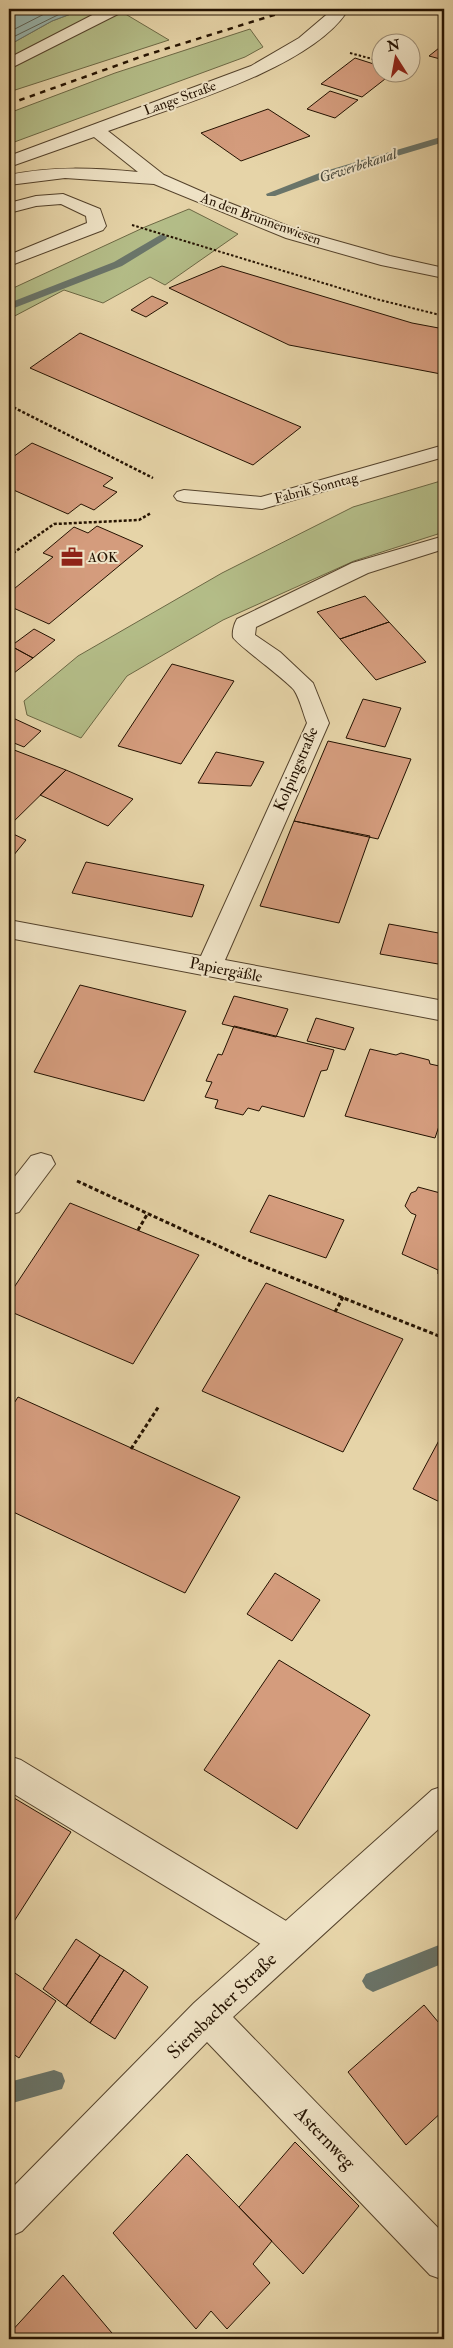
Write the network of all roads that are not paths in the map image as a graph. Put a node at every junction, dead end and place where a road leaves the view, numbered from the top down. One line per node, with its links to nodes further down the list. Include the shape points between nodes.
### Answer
1 (116, 9): 3 (street)
2 (338, 13): 4 (street, Lange Straße, via 308,40 276,61)
3 (9, 64)
4 (95, 129): 5 (street, Lange Straße); 6 (street, An den Brunnenwiesen)
5 (9, 162)
6 (158, 179): 7 (street, via 60,174); 10 (street, An den Brunnenwiesen, via 292,234 387,261)
7 (9, 180)
8 (9, 208): 9 (street, via 63,199 94,213 97,226)
9 (9, 261)
10 (444, 273)
11 (444, 451): 12 (street, Fabrik Sonntag, via 262,503)
12 (184, 496)
13 (444, 542): 15 (street, Kolpingstraße, via 360,568 245,624 244,638 272,657 305,688 318,723)
14 (9, 928): 15 (street, Papiergäßle)
15 (209, 968): 16 (street, Papiergäßle)
16 (444, 1010)
17 (41, 1164): 18 (street)
18 (9, 1204)
19 (9, 1772): 21 (street)
20 (444, 1802): 21 (street, Siensbacher Straße)
21 (289, 1942): 22 (street, Siensbacher Straße)
22 (207, 2016): 23 (street, Siensbacher Straße); 24 (street, Asternweg)
23 (9, 2218)
24 (444, 2260)

